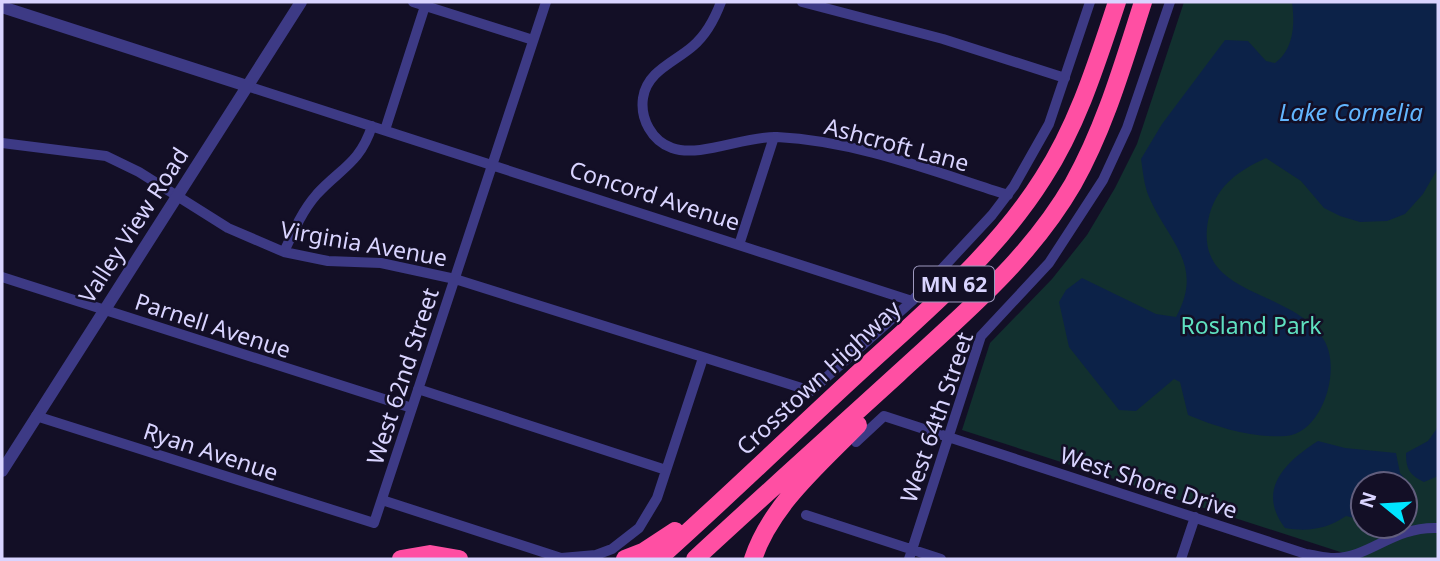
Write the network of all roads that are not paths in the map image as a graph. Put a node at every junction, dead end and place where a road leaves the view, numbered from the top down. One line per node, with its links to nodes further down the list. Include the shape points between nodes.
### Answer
1 (301, 2): 14 (street, Valley View Road)
2 (413, 2): 11 (street)
3 (546, 2): 12 (street, West 62nd Street)
4 (721, 2): 17 (street, Ashcroft Lane, via 695,45 648,83 643,95 645,122 661,142 685,151)
5 (802, 2): 13 (street, via 943,39)
6 (1090, 2): 13 (street)
7 (1117, 2): 38 (highway, Crosstown Highway / MN 62, via 1075,118 1045,176 1015,219 921,316)
8 (1143, 2): 28 (highway, MN 62, via 1105,117 1073,184 1030,247)
9 (1170, 2): 33 (street, West 64th Street, via 1116,154 1049,263 981,336)
10 (2, 6): 14 (street)
11 (425, 6): 12 (street); 16 (street)
12 (533, 40): 19 (street, West 62nd Street)
13 (1065, 78): 20 (street, via 1034,156)
14 (247, 86): 15 (street); 21 (street, Valley View Road)
15 (372, 126): 16 (street, Concord Avenue); 23 (street, via 353,164 304,210)
16 (385, 130): 19 (street, Concord Avenue)
17 (775, 137): 20 (street, Ashcroft Lane, via 856,148); 22 (street)
18 (2, 143): 21 (street, Virginia Avenue, via 106,156)
19 (492, 165): 22 (street, Concord Avenue); 25 (street, West 62nd Street)
20 (1008, 195): 26 (street)
21 (177, 196): 23 (street, Virginia Avenue, via 251,240); 27 (street, Valley View Road)
22 (740, 245): 26 (street, Concord Avenue)
23 (284, 252): 25 (street, Virginia Avenue, via 328,261 381,263)
24 (2, 277): 27 (street, Parnell Avenue)
25 (455, 279): 29 (street, Virginia Avenue); 30 (street, West 62nd Street)
26 (912, 300): 29 (street, Virginia Avenue, via 811,391)
27 (104, 310): 31 (street, Parnell Avenue); 32 (street, Valley View Road)
28 (944, 332): 48 (highway, MN 62); 49 (highway, via 793,491)
29 (703, 358): 35 (street)
30 (418, 389): 31 (street, West 62nd Street); 35 (street)
31 (412, 408): 37 (street, West 62nd Street)
32 (36, 416): 36 (street, Valley View Road); 41 (street, Ryan Avenue)
33 (947, 437): 34 (street, West Shore Drive, via 884,416); 40 (street, West Shore Drive); 43 (street, West 64th Street)
34 (856, 442)
35 (666, 470): 37 (street, via 657,498 639,528 626,540 579,558 544,554)
36 (2, 471)
37 (382, 500): 41 (street, West 62nd Street)
38 (711, 509): 46 (highway); 47 (highway, Crosstown Highway / MN 62)
39 (806, 515): 43 (street)
40 (1195, 517): 42 (street, West Shore Drive, via 1306,554 1335,558 1419,527); 51 (street)
41 (374, 523)
42 (1438, 528)
43 (910, 554): 50 (street)
44 (401, 559): 45 (highway, via 430,554)
45 (459, 559)
46 (625, 559)
47 (658, 559)
48 (695, 559)
49 (753, 559)
50 (941, 559)
51 (1181, 559)

